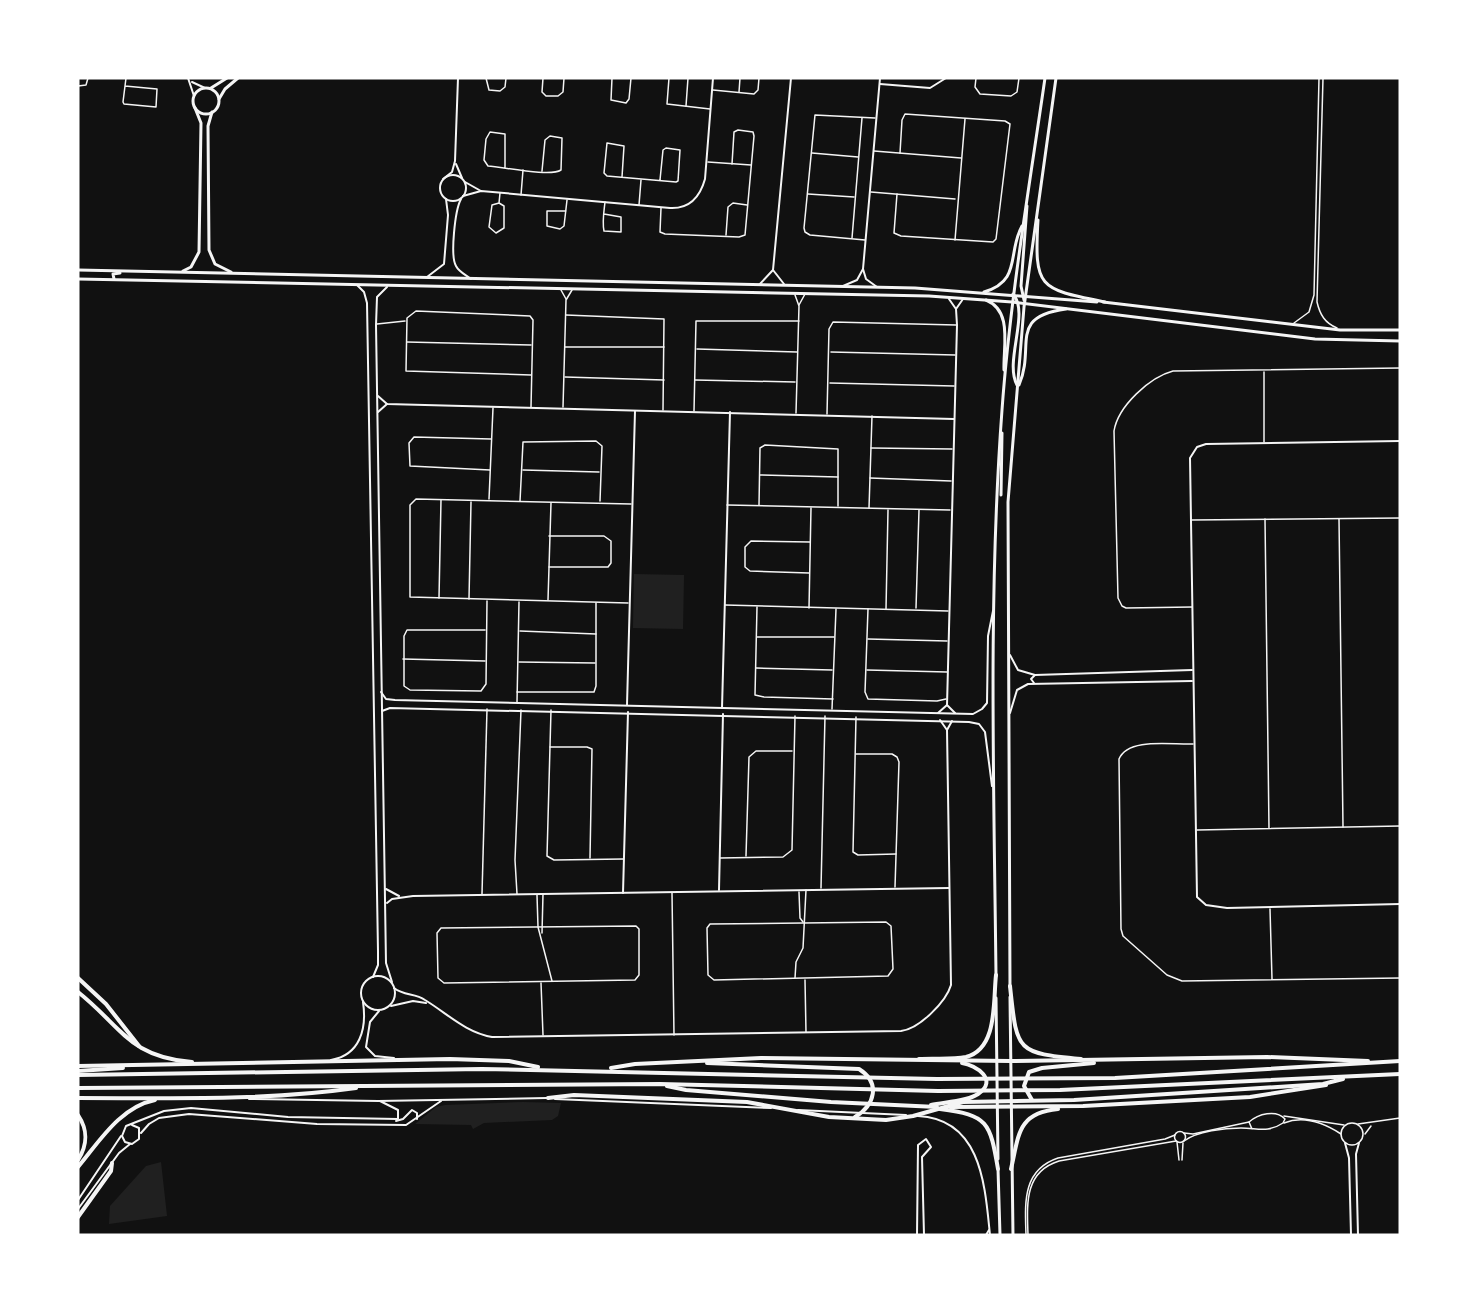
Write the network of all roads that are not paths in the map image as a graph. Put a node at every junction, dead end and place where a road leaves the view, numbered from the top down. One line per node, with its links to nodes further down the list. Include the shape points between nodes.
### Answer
1 (88, 78): 28 (street, via 86,85)
2 (126, 78): 29 (street)
3 (188, 78): 26 (street)
4 (227, 78): 30 (main road)
5 (238, 78): 34 (main road)
6 (458, 78): 47 (street)
7 (486, 78): 8 (street, via 489,90 500,91)
8 (506, 78)
9 (543, 78): 10 (street, via 542,92 558,96 563,92)
10 (564, 78)
11 (612, 78): 12 (street, via 611,100 626,103)
12 (631, 78)
13 (669, 78): 35 (street, via 667,104)
14 (688, 78): 35 (street)
15 (713, 78): 31 (street)
16 (740, 78): 32 (street)
17 (759, 78): 32 (street, via 757,93)
18 (790, 78): 88 (street)
19 (880, 78): 27 (street)
20 (946, 78): 27 (street, via 930,88)
21 (976, 78): 22 (street, via 975,87 980,94 1011,96 1017,92)
22 (1019, 78)
23 (1045, 78): 72 (main road)
24 (1056, 78): 75 (main road)
25 (1321, 78): 137 (street, via 1314,295 1309,312); 138 (street, via 1317,302 1327,323)
26 (192, 82): 30 (street); 33 (street)
27 (879, 84): 40 (street)
28 (78, 86)
29 (125, 86): 29 (street, via 124,104 156,106 158,90)
30 (208, 88): 33 (main road); 34 (main road)
31 (712, 90): 32 (street); 37 (street)
32 (739, 92)
33 (194, 96): 36 (main road)
34 (219, 99): 38 (main road)
35 (686, 106): 37 (street)
36 (195, 108): 38 (main road, via 204,114); 78 (main road, via 201,123)
37 (710, 109): 48 (street)
38 (212, 112): 79 (main road, via 208,126)
39 (862, 117): 40 (street); 43 (street, via 815,115); 45 (street)
40 (876, 118): 42 (street)
41 (965, 118): 44 (street, via 905,114); 46 (street); 85 (street, via 1005,121 1011,130 996,239 988,243)
42 (873, 151): 44 (street); 60 (street)
43 (811, 153): 45 (street); 62 (street)
44 (900, 153): 46 (street)
45 (859, 157): 65 (street)
46 (961, 158): 69 (street)
47 (455, 161): 55 (street); 57 (street)
48 (706, 162): 49 (street); 76 (street, via 702,192 696,199 678,209)
49 (732, 164): 50 (street); 50 (street, via 734,132 745,130 754,136)
50 (752, 166): 74 (street)
51 (505, 167): 51 (street, via 485,163 490,132 505,134); 52 (street)
52 (523, 169): 53 (street); 63 (street)
53 (542, 171): 53 (street, via 545,140 550,136 562,138 561,170)
54 (622, 177): 54 (street, via 604,173 607,143 624,146); 56 (street)
55 (443, 179): 57 (street, via 450,175); 67 (street, via 440,190)
56 (642, 179): 58 (street); 73 (street)
57 (463, 180): 59 (street); 66 (street, via 466,189)
58 (660, 180): 58 (street, via 663,150 678,149 679,180)
59 (481, 191): 61 (street); 66 (street)
60 (870, 192): 64 (street); 84 (street)
61 (500, 193): 63 (street); 71 (street)
62 (807, 194): 65 (street); 83 (street, via 805,232)
63 (521, 195): 68 (street)
64 (897, 195): 69 (street); 85 (street, via 894,233)
65 (856, 197): 83 (street)
66 (462, 198): 67 (street); 96 (street, via 456,215 454,261)
67 (446, 199): 93 (street, via 444,264)
68 (567, 199): 70 (street); 77 (street)
69 (957, 199): 85 (street)
70 (605, 202): 73 (street); 80 (street)
71 (499, 203): 71 (street, via 506,215 504,228 496,233 489,227 490,213 492,205)
72 (1027, 204): 81 (main road); 116 (main road)
73 (639, 205): 76 (street)
74 (748, 205): 82 (street, via 745,235); 82 (street, via 733,203 728,207)
75 (1038, 206): 116 (main road); 126 (main road, via 1035,258 1043,280 1058,292)
76 (661, 208): 82 (street, via 660,232)
77 (566, 211): 77 (street, via 563,228 547,226 547,211)
78 (199, 214): 79 (main road); 90 (main road, via 198,256 191,267)
79 (208, 214): 91 (main road, via 210,256 220,267)
80 (604, 214): 80 (street, via 621,217 621,232 604,231)
81 (1023, 225): 112 (main road, via 1008,277 1000,286); 115 (main road)
82 (726, 236)
83 (852, 238): 84 (street)
84 (865, 240): 86 (street)
85 (955, 240)
86 (863, 269): 106 (street, via 857,280); 107 (street, via 866,279)
87 (78, 270): 89 (main road)
88 (773, 270): 102 (street); 103 (street)
89 (136, 271): 90 (main road); 95 (main road, via 114,273)
90 (180, 272): 91 (main road)
91 (235, 273): 92 (main road)
92 (281, 274): 93 (main road); 97 (main road, via 283,280)
93 (427, 277): 96 (main road)
94 (78, 279): 95 (main road)
95 (114, 279): 97 (main road)
96 (471, 279): 98 (main road)
97 (258, 282): 99 (main road)
98 (672, 283): 100 (main road); 110 (main road)
99 (354, 284): 101 (main road); 127 (street, via 364,292)
100 (687, 284): 102 (main road); 111 (main road)
101 (391, 285): 104 (main road); 123 (street, via 379,293)
102 (759, 286): 103 (main road)
103 (786, 286): 106 (main road)
104 (557, 287): 105 (main road); 121 (street)
105 (577, 287): 110 (main road); 121 (street)
106 (840, 287): 107 (main road)
107 (878, 288): 108 (main road)
108 (915, 288): 109 (main road); 117 (main road)
109 (929, 289): 112 (main road); 118 (main road)
110 (672, 290): 111 (main road)
111 (686, 291): 113 (main road)
112 (984, 292): 115 (main road)
113 (794, 293): 114 (main road); 129 (street)
114 (805, 294): 117 (main road); 129 (street)
115 (1013, 294): 116 (main road); 124 (main road); 125 (main road)
116 (1024, 295): 126 (main road); 128 (main road)
117 (915, 296): 118 (main road)
118 (929, 296): 119 (main road)
119 (948, 298): 120 (main road); 130 (street)
120 (964, 298): 122 (main road); 130 (street)
121 (566, 300): 132 (street)
122 (986, 300): 124 (main road); 153 (main road, via 999,307 1004,318)
123 (376, 302): 127 (street, via 371,298); 135 (street)
124 (1012, 302): 125 (main road); 153 (main road)
125 (1018, 302): 128 (main road); 159 (main road, via 1013,373)
126 (1105, 302): 137 (main road)
127 (367, 303): 185 (street)
128 (1025, 303): 131 (main road); 159 (main road)
129 (799, 306): 134 (street)
130 (956, 309): 136 (street)
131 (1066, 309): 140 (main road, via 1315,339); 159 (main road, via 1042,314 1030,324)
132 (566, 315): 143 (street); 144 (street, via 660,317 666,324)
133 (406, 321): 135 (street); 141 (street); 142 (street, via 408,315 416,312 527,314 533,320)
134 (799, 321): 145 (street, via 700,319 696,324); 146 (street)
135 (376, 325): 160 (street)
136 (957, 325): 147 (street, via 833,322 829,329); 148 (street)
137 (1289, 325): 138 (main road)
138 (1341, 330): 139 (main road)
139 (1400, 330)
140 (1400, 341)
141 (405, 342): 142 (street); 151 (street, via 404,367 413,374)
142 (532, 345): 151 (street)
143 (565, 347): 144 (street); 152 (street)
144 (665, 347): 154 (street)
145 (696, 349): 146 (street); 155 (street)
146 (797, 352): 156 (street)
147 (829, 352): 148 (street); 157 (street)
148 (956, 355): 158 (street)
149 (1400, 368): 150 (street)
150 (1264, 371): 177 (street); 224 (street, via 1160,374 1115,424 1118,598 1126,608)
151 (531, 375): 163 (street)
152 (564, 377): 154 (street); 164 (street)
153 (1005, 379): 174 (main road)
154 (664, 380): 166 (street)
155 (695, 380): 156 (street); 167 (street)
156 (796, 382): 170 (street)
157 (828, 383): 158 (street); 171 (street)
158 (955, 386): 173 (street)
159 (1018, 387): 195 (main road)
160 (377, 394): 161 (street); 168 (street)
161 (387, 404): 162 (street); 168 (street)
162 (493, 407): 163 (street); 175 (street)
163 (531, 407): 164 (street)
164 (562, 408): 165 (street)
165 (635, 411): 166 (street); 196 (street)
166 (663, 411): 167 (street)
167 (694, 411): 169 (street)
168 (377, 412): 186 (street)
169 (730, 412): 170 (street); 197 (street)
170 (796, 413): 171 (street)
171 (827, 414): 172 (street)
172 (872, 416): 173 (street); 178 (street)
173 (954, 419): 179 (street)
174 (1001, 428): 195 (main road, via 1004,444 1000,502); 214 (main road)
175 (491, 439): 180 (street); 180 (street, via 414,437 409,443 410,466)
176 (1400, 441): 177 (street)
177 (1264, 443): 208 (street, via 1206,444 1192,451)
178 (871, 448): 179 (street); 187 (street)
179 (953, 449): 188 (street)
180 (490, 470): 191 (street)
181 (522, 470): 182 (street); 182 (street, via 527,440 596,441 602,446); 192 (street)
182 (600, 472): 194 (street)
183 (760, 475): 184 (street); 184 (street, via 760,448 765,445 838,449); 198 (street)
184 (839, 477): 200 (street)
185 (370, 478): 186 (street, via 374,482); 285 (street)
186 (379, 478): 250 (street)
187 (870, 478): 188 (street); 201 (street)
188 (952, 481): 204 (street)
189 (441, 499): 190 (street); 215 (street); 215 (street, via 416,499 410,505 409,595)
190 (471, 500): 191 (street); 216 (street)
191 (489, 500): 192 (street)
192 (520, 501): 193 (street)
193 (551, 502): 194 (street); 209 (street)
194 (600, 502): 196 (street)
195 (1008, 502): 211 (main road)
196 (632, 504): 221 (street)
197 (727, 505): 198 (street); 222 (street)
198 (759, 506): 199 (street)
199 (811, 507): 200 (street); 210 (street)
200 (838, 508): 201 (street)
201 (869, 508): 202 (street)
202 (888, 509): 203 (street); 228 (street)
203 (919, 510): 204 (street); 229 (street)
204 (951, 510): 230 (street)
205 (1400, 518): 207 (street)
206 (1265, 519): 207 (street); 208 (street); 295 (street)
207 (1339, 519): 294 (street)
208 (1191, 520): 224 (street)
209 (549, 536): 212 (street); 212 (street, via 604,536 611,541 608,567)
210 (810, 542): 213 (street); 213 (street, via 751,541 745,547 745,567 750,571)
211 (1007, 553): 247 (street, via 1010,656 1018,670); 278 (main road)
212 (549, 567): 219 (street)
213 (809, 573): 225 (street)
214 (995, 597): 274 (street, via 988,636 987,703 979,712); 292 (main road)
215 (439, 598): 216 (street)
216 (469, 600): 217 (street)
217 (487, 600): 218 (street); 231 (street)
218 (519, 601): 219 (street); 232 (street)
219 (548, 601): 220 (street)
220 (596, 602): 221 (street); 233 (street)
221 (629, 603): 256 (street)
222 (724, 606): 223 (street); 260 (street)
223 (757, 606): 225 (street); 234 (street)
224 (1192, 607): 245 (street)
225 (809, 608): 226 (street)
226 (836, 608): 227 (street); 235 (street)
227 (868, 609): 228 (street); 236 (street)
228 (886, 609): 229 (street)
229 (916, 609): 230 (street)
230 (949, 611): 237 (street)
231 (485, 630): 238 (street, via 410,628 405,633); 239 (street)
232 (518, 630): 233 (street); 240 (street)
233 (597, 634): 241 (street)
234 (756, 637): 235 (street); 242 (street)
235 (835, 637): 243 (street)
236 (867, 639): 237 (street); 244 (street)
237 (948, 641): 246 (street)
238 (403, 659): 239 (street); 239 (street, via 405,688 478,692 486,684)
239 (486, 661)
240 (517, 662): 241 (street); 251 (street)
241 (596, 663): 251 (street, via 596,689 589,694)
242 (755, 668): 243 (street); 253 (street, via 754,691 758,697)
243 (833, 670): 253 (street)
244 (866, 670): 246 (street); 252 (street, via 868,699 937,701)
245 (1192, 670): 247 (street); 248 (street)
246 (948, 672): 252 (street)
247 (1035, 675): 249 (street, via 1031,679)
248 (1192, 681): 249 (street); 286 (street)
249 (1036, 683): 278 (street, via 1017,690)
250 (381, 692): 254 (street, via 386,699); 265 (street)
251 (517, 692): 255 (street)
252 (947, 695): 257 (street)
253 (833, 699): 266 (street)
254 (454, 702): 255 (street); 261 (street)
255 (517, 703): 256 (street)
256 (627, 705): 258 (street)
257 (947, 705): 270 (street); 271 (street)
258 (669, 707): 259 (street); 268 (street)
259 (683, 707): 260 (street); 272 (street, via 680,711)
260 (722, 708): 266 (street)
261 (454, 709): 262 (street); 265 (street)
262 (487, 709): 263 (street); 314 (street)
263 (521, 710): 264 (street); 311 (street)
264 (551, 710): 267 (street); 287 (street)
265 (382, 711): 284 (street)
266 (832, 711): 269 (street)
267 (628, 712): 268 (street); 301 (street)
268 (668, 713): 272 (street)
269 (933, 713): 270 (street); 279 (street)
270 (938, 713): 271 (street)
271 (955, 713): 274 (street)
272 (684, 714): 273 (street)
273 (723, 714): 275 (street); 298 (street)
274 (959, 714): 282 (street)
275 (795, 716): 276 (street); 288 (street)
276 (825, 716): 277 (street); 305 (street)
277 (856, 717): 279 (street); 291 (street)
278 (1009, 719): 333 (main road)
279 (933, 720): 280 (street)
280 (940, 720): 281 (street); 283 (street)
281 (952, 721): 282 (street); 283 (street)
282 (959, 721): 292 (street, via 974,722 983,728)
283 (947, 730): 304 (street)
284 (383, 739): 285 (street); 290 (street)
285 (374, 740): 289 (street)
286 (1193, 744): 296 (street); 329 (street, via 1131,746 1119,759 1122,933 1163,972 1178,980)
287 (550, 747): 300 (street, via 592,749); 300 (street, via 547,856 554,860)
288 (793, 752): 299 (street, via 792,850 783,857); 299 (street, via 756,751 749,757)
289 (374, 753): 290 (street, via 378,750); 324 (street, via 378,965)
290 (383, 754): 302 (street)
291 (854, 754): 297 (street, via 897,757); 297 (street, via 853,852)
292 (994, 799): 323 (main road)
293 (1400, 826): 294 (street)
294 (1343, 827): 295 (street)
295 (1269, 828): 296 (street)
296 (1195, 830): 318 (street, via 1196,888 1200,902 1217,907)
297 (896, 854): 303 (street)
298 (719, 858): 299 (street); 306 (street)
299 (746, 858)
300 (590, 859): 301 (street)
301 (624, 859): 310 (street)
302 (386, 888): 315 (street); 316 (street)
303 (895, 888): 304 (street); 305 (street)
304 (949, 888): 340 (street, via 950,991 919,1023 907,1031)
305 (821, 889): 308 (street)
306 (719, 890): 307 (street); 309 (street)
307 (799, 890): 308 (street); 319 (street, via 800,918)
308 (806, 890): 319 (street)
309 (672, 892): 310 (street); 341 (street)
310 (623, 893): 313 (street)
311 (517, 894): 312 (street); 314 (street)
312 (537, 894): 313 (street); 320 (street)
313 (543, 894): 321 (street)
314 (482, 895): 315 (street)
315 (402, 897): 316 (street)
316 (386, 904): 330 (street, via 386,963)
317 (1400, 904): 318 (street)
318 (1270, 906): 329 (street)
319 (804, 923): 326 (street, via 803,948 795,964); 326 (street, via 712,924 707,928 711,979); 327 (street, via 888,922 893,969 886,977)
320 (538, 927): 321 (street); 322 (street); 331 (street, via 440,929 437,976 444,983)
321 (544, 927): 322 (street); 332 (street, via 635,925 639,929 636,980)
322 (541, 934): 332 (street)
323 (996, 975): 345 (highway, via 988,1036 980,1049 959,1058); 347 (main road)
324 (373, 977): 330 (street); 336 (street, via 362,987)
325 (78, 978): 343 (highway, via 106,1004)
326 (795, 978): 327 (street)
327 (805, 978): 340 (street)
328 (1400, 978): 329 (street)
329 (1272, 980)
330 (392, 982): 334 (street)
331 (541, 982): 332 (street); 342 (street)
332 (552, 982)
333 (1010, 987): 348 (main road); 349 (highway, via 1015,1032 1028,1050 1040,1055)
334 (394, 988): 337 (street); 338 (street, via 394,1000)
335 (78, 992): 343 (highway)
336 (363, 1002): 339 (street, via 369,1008); 351 (street, via 365,1021 354,1050 346,1057)
337 (429, 1003): 338 (street, via 413,1001); 342 (street, via 477,1034)
338 (388, 1007): 339 (street)
339 (381, 1010): 344 (street, via 370,1022 366,1047 375,1056)
340 (806, 1033): 341 (street)
341 (674, 1035): 342 (street)
342 (543, 1037)
343 (141, 1049): 355 (highway, via 174,1060)
344 (405, 1059): 351 (highway); 357 (highway, via 501,1060)
345 (885, 1060): 346 (highway); 352 (highway, via 772,1058)
346 (948, 1061): 347 (highway); 373 (highway, via 978,1068 985,1076 983,1089 972,1096)
347 (997, 1061): 348 (highway); 374 (main road)
348 (1010, 1061): 349 (highway); 375 (main road)
349 (1106, 1061): 353 (highway, via 1267,1057); 376 (highway, via 1029,1072 1024,1086 1029,1097)
350 (1400, 1061): 353 (highway)
351 (320, 1062): 355 (highway)
352 (676, 1062): 358 (highway); 381 (highway, via 851,1066 863,1071 873,1086 873,1098)
353 (1387, 1062): 358 (highway, via 1062,1078 938,1079)
354 (166, 1064): 355 (highway); 356 (highway); 359 (highway)
355 (217, 1064)
356 (78, 1066)
357 (545, 1069): 358 (highway); 359 (highway)
358 (606, 1070)
359 (78, 1073)
360 (1400, 1074): 361 (highway)
361 (1348, 1077): 362 (highway); 363 (highway, via 1060,1090)
362 (1329, 1083): 372 (highway, via 1259,1096); 381 (highway, via 1087,1099 963,1102 905,1118)
363 (660, 1084): 364 (highway); 373 (highway, via 686,1090)
364 (371, 1085): 365 (highway); 368 (highway, via 309,1094)
365 (78, 1088)
366 (78, 1098): 367 (highway)
367 (185, 1098): 368 (highway); 403 (highway, via 152,1101 132,1109)
368 (229, 1098): 371 (street)
369 (548, 1098): 370 (street); 381 (highway, via 574,1095 758,1103); 412 (street, via 934,1118 963,1138 978,1161 984,1182)
370 (443, 1100): 371 (street); 380 (street)
371 (378, 1101): 382 (street, via 399,1112 399,1118)
372 (1083, 1106): 376 (highway); 405 (highway, via 1043,1111 1025,1121)
373 (921, 1107): 374 (highway); 404 (highway, via 970,1113 982,1119 992,1134)
374 (998, 1107): 375 (highway); 404 (main road)
375 (1010, 1107): 376 (highway); 405 (main road)
376 (1051, 1107)
377 (78, 1115): 401 (highway, via 86,1132)
378 (1282, 1115): 383 (street, via 1267,1114); 384 (street); 388 (street)
379 (1400, 1118): 386 (street)
380 (417, 1119): 382 (street, via 413,1110); 391 (street, via 405,1125 317,1124 189,1114 159,1118)
381 (854, 1119)
382 (392, 1121): 387 (street, via 191,1108 164,1111)
383 (1250, 1121): 389 (street); 392 (street)
384 (1283, 1123): 389 (street, via 1270,1130); 393 (street, via 1315,1121)
385 (1357, 1124): 386 (street); 388 (street); 395 (street)
386 (1372, 1124): 395 (street)
387 (132, 1125): 390 (street); 391 (street)
388 (1345, 1125): 393 (street)
389 (1252, 1129): 397 (street, via 1237,1128)
390 (122, 1133): 400 (street, via 125,1142); 407 (street)
391 (141, 1133): 400 (street)
392 (1184, 1133): 394 (street, via 1179,1131); 397 (street)
393 (1341, 1134): 398 (street)
394 (1175, 1135): 396 (street); 406 (street, via 1058,1158)
395 (1363, 1137): 399 (street)
396 (1177, 1141): 397 (street); 397 (street, via 1181,1160); 406 (street, via 1059,1161)
397 (1184, 1141)
398 (1345, 1143): 399 (street); 416 (street)
399 (1359, 1143): 417 (street)
400 (132, 1144): 402 (street)
401 (78, 1160)
402 (112, 1163): 408 (street); 409 (highway, via 111,1171)
403 (78, 1167)
404 (998, 1169): 413 (main road)
405 (1011, 1169): 414 (main road)
406 (1035, 1175): 415 (street, via 1026,1197)
407 (78, 1200)
408 (78, 1209)
409 (78, 1217)
410 (924, 1234): 411 (street, via 922,1157 931,1147 926,1139 920,1140 917,1148)
411 (917, 1235)
412 (988, 1235)
413 (1000, 1235)
414 (1012, 1235)
415 (1027, 1235)
416 (1350, 1235)
417 (1358, 1235)

